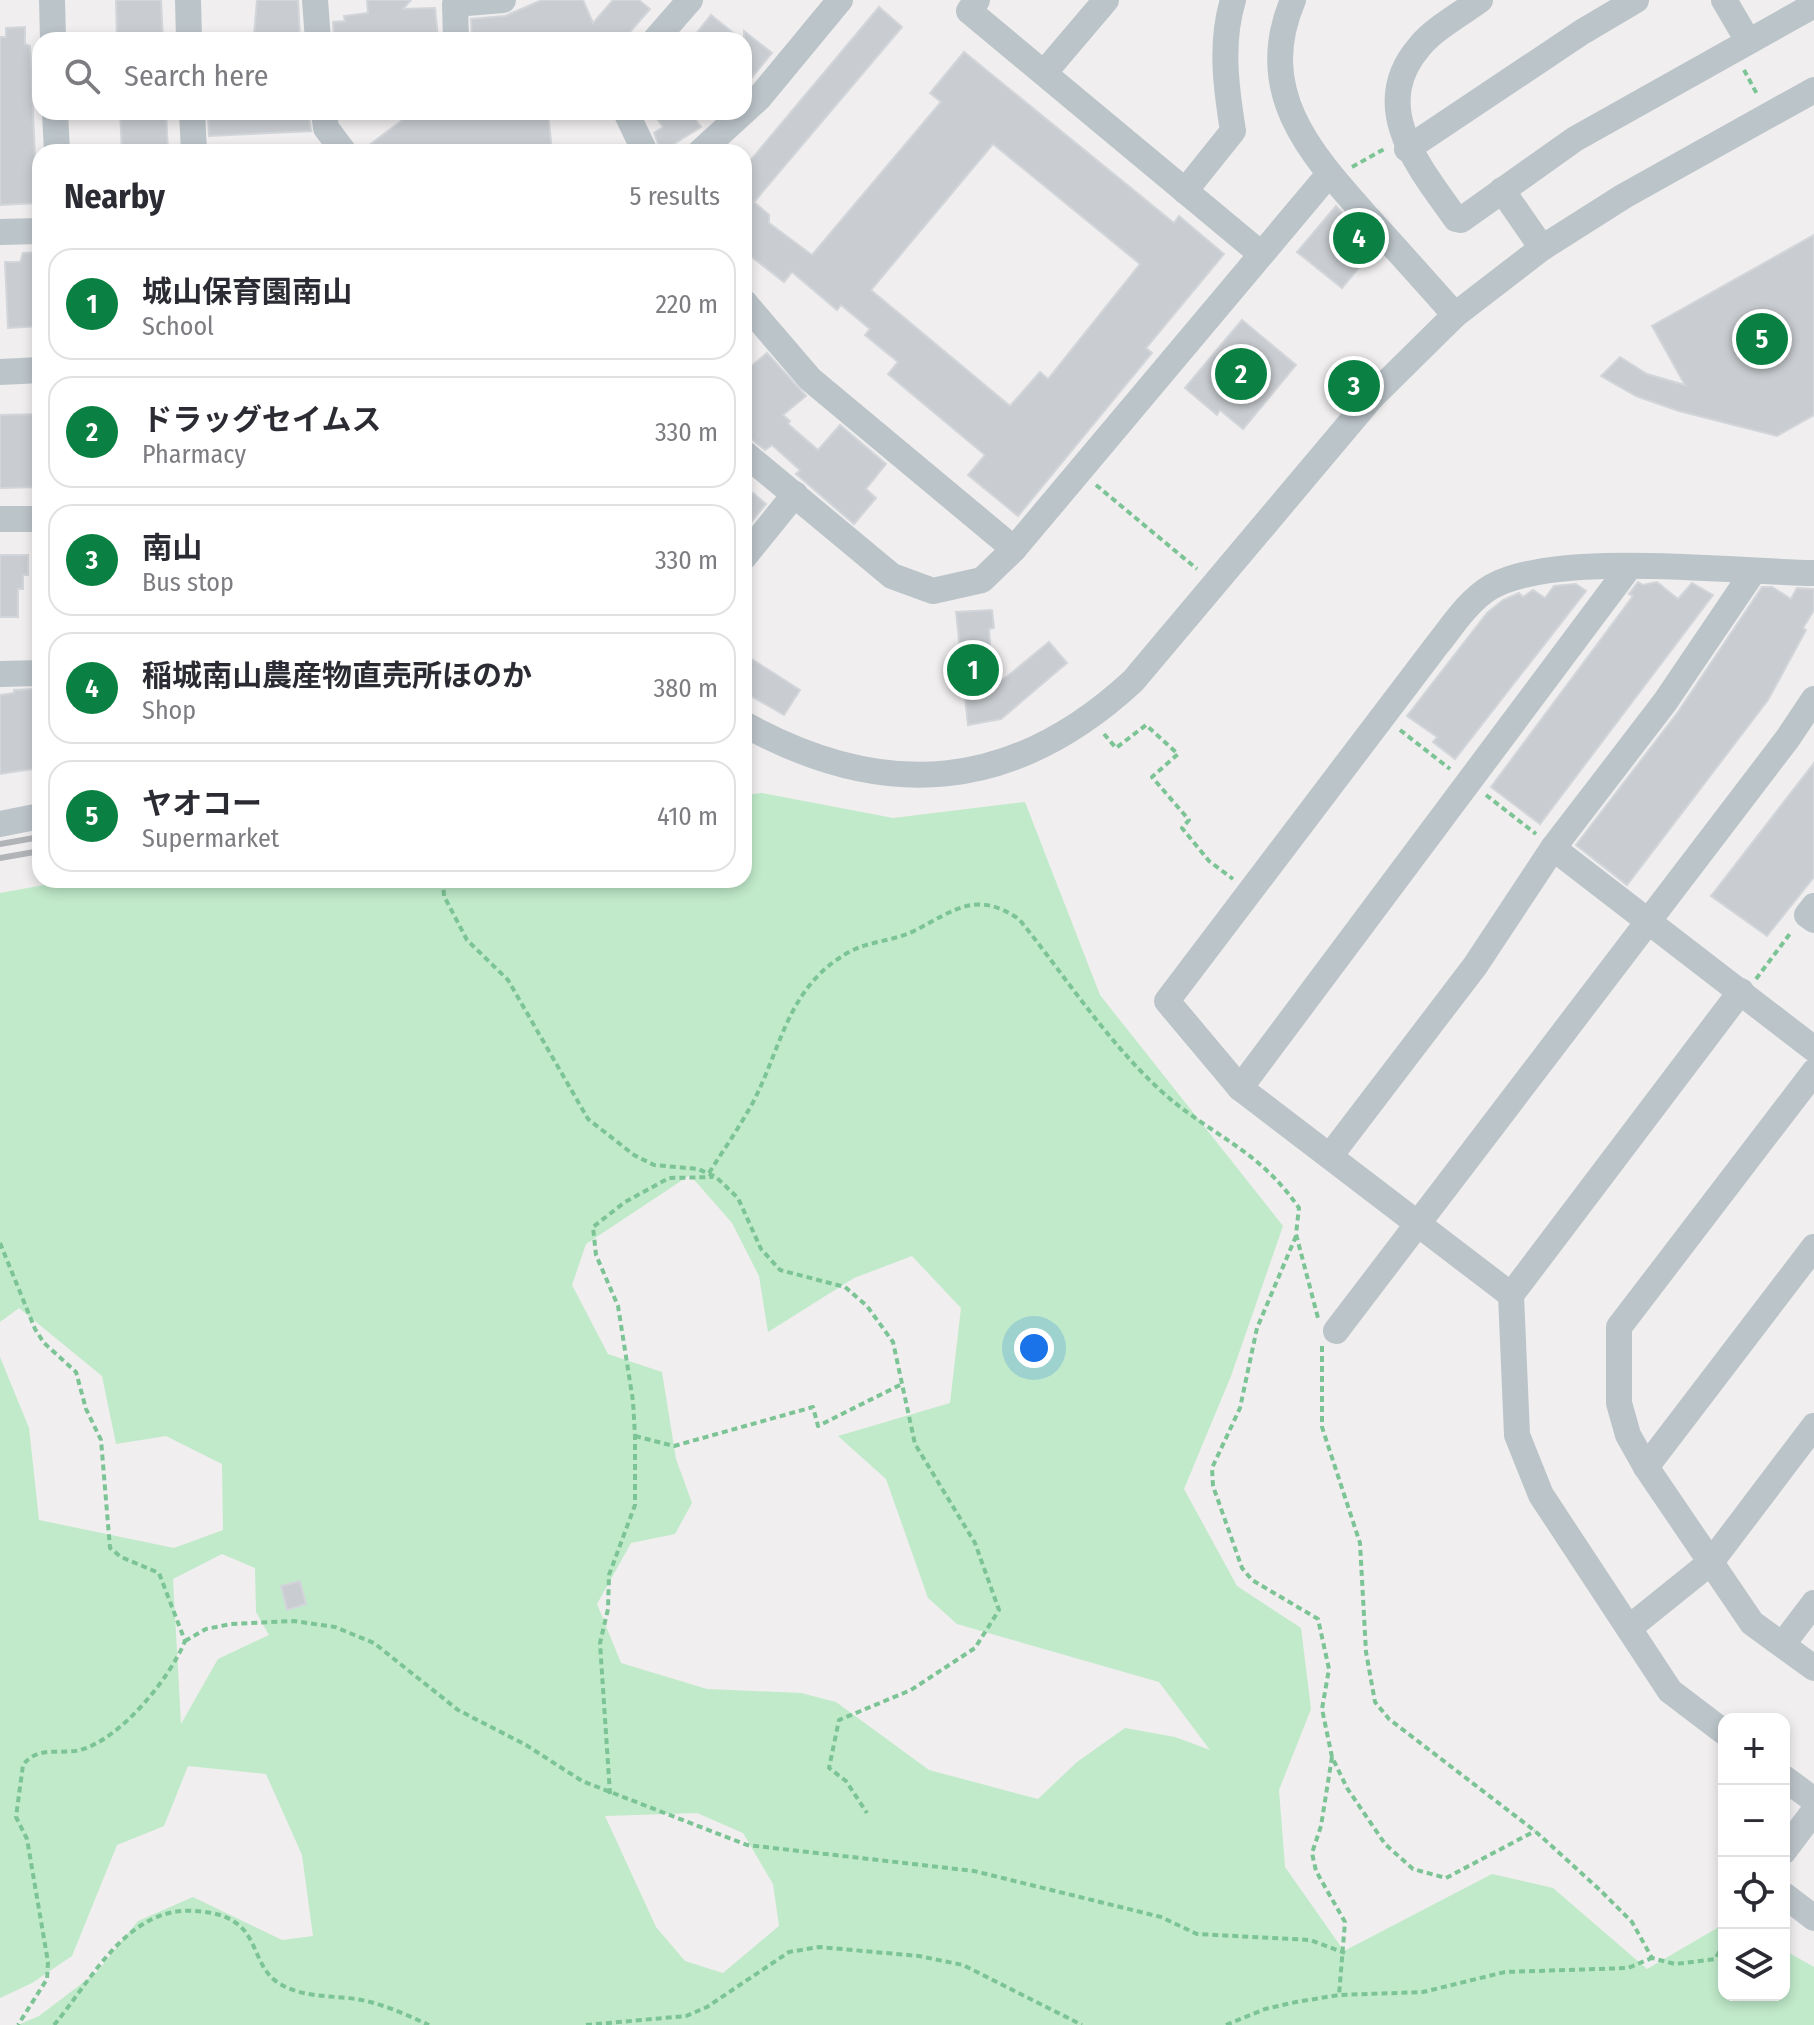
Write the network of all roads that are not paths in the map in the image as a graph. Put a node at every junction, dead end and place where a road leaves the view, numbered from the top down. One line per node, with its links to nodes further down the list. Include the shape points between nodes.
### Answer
1 (52, 0): 15 (street)
2 (188, 0): 16 (street)
3 (315, 0): 17 (street)
4 (503, 0): 18 (street, via 455,4)
5 (690, 0): 19 (street)
6 (840, 0): 23 (street)
7 (977, 0): 21 (street, via 969,11)
8 (1106, 0): 21 (street)
9 (1233, 0): 37 (street, via 1224,60 1233,131)
10 (1293, 0): 35 (street, via 1280,55 1282,88 1303,140)
11 (1480, 0): 34 (street, via 1420,46 1407,68 1397,105)
12 (1636, 0): 34 (street)
13 (1724, 0): 20 (street)
14 (1814, 5): 20 (street)
15 (53, 32)
16 (189, 32)
17 (317, 32)
18 (456, 32)
19 (662, 32)
20 (1740, 46): 36 (street, via 1575,139)
21 (1044, 73): 37 (street)
22 (1814, 90): 40 (street)
23 (752, 104)
24 (55, 120): 29 (street)
25 (192, 120): 30 (street)
26 (325, 120): 31 (street)
27 (630, 120): 32 (street)
28 (735, 120): 33 (street)
29 (57, 144)
30 (194, 144)
31 (338, 144)
32 (641, 144)
33 (709, 144)
34 (1405, 144): 36 (street, via 1456,219)
35 (1338, 173): 41 (street); 43 (street)
36 (1502, 190): 40 (street)
37 (1185, 191): 41 (street)
38 (32, 231): 39 (street)
39 (0, 232)
40 (1542, 248): 43 (street)
41 (1261, 254): 51 (street)
42 (752, 311): 51 (street, via 810,379)
43 (1455, 315): 58 (street, via 1372,397 1133,681 1067,733 1020,756 922,777 825,762)
44 (32, 370): 45 (street)
45 (0, 372)
46 (752, 459): 47 (street)
47 (795, 494): 50 (street); 51 (street, via 892,576 933,591 982,580)
48 (0, 519): 49 (street)
49 (32, 519)
50 (752, 547)
51 (1014, 549)
52 (1630, 566): 53 (street); 66 (street); 66 (street, via 1518,575 1478,598 1167,1001)
53 (1753, 572): 54 (street); 61 (street, via 1665,702)
54 (1814, 573)
55 (32, 673): 56 (street)
56 (0, 674)
57 (1814, 699): 62 (street)
58 (752, 728)
59 (32, 818): 60 (street)
60 (0, 824)
61 (1553, 848): 62 (street); 67 (street, via 1475,966)
62 (1650, 921): 63 (street); 68 (street)
63 (1741, 991): 64 (street); 70 (street)
64 (1814, 1049)
65 (1814, 1072): 73 (street, via 1619,1327 1619,1403 1628,1435)
66 (1240, 1088): 67 (street)
67 (1330, 1156): 68 (street)
68 (1419, 1224): 70 (street); 71 (street)
69 (1814, 1247): 73 (street)
70 (1511, 1295): 76 (street, via 1517,1435 1541,1495)
71 (1325, 1329)
72 (1814, 1426): 74 (street)
73 (1646, 1467): 74 (street)
74 (1711, 1562): 76 (street); 77 (street, via 1752,1623)
75 (1814, 1603): 77 (street)
76 (1629, 1628): 79 (street, via 1670,1691)
77 (1783, 1644): 78 (street)
78 (1814, 1668)
79 (1718, 1727)
80 (1790, 1782): 81 (street)
81 (1814, 1800)
82 (1814, 1811): 83 (street)
83 (1790, 1843)
84 (1790, 1900): 85 (street)
85 (1814, 1918)

